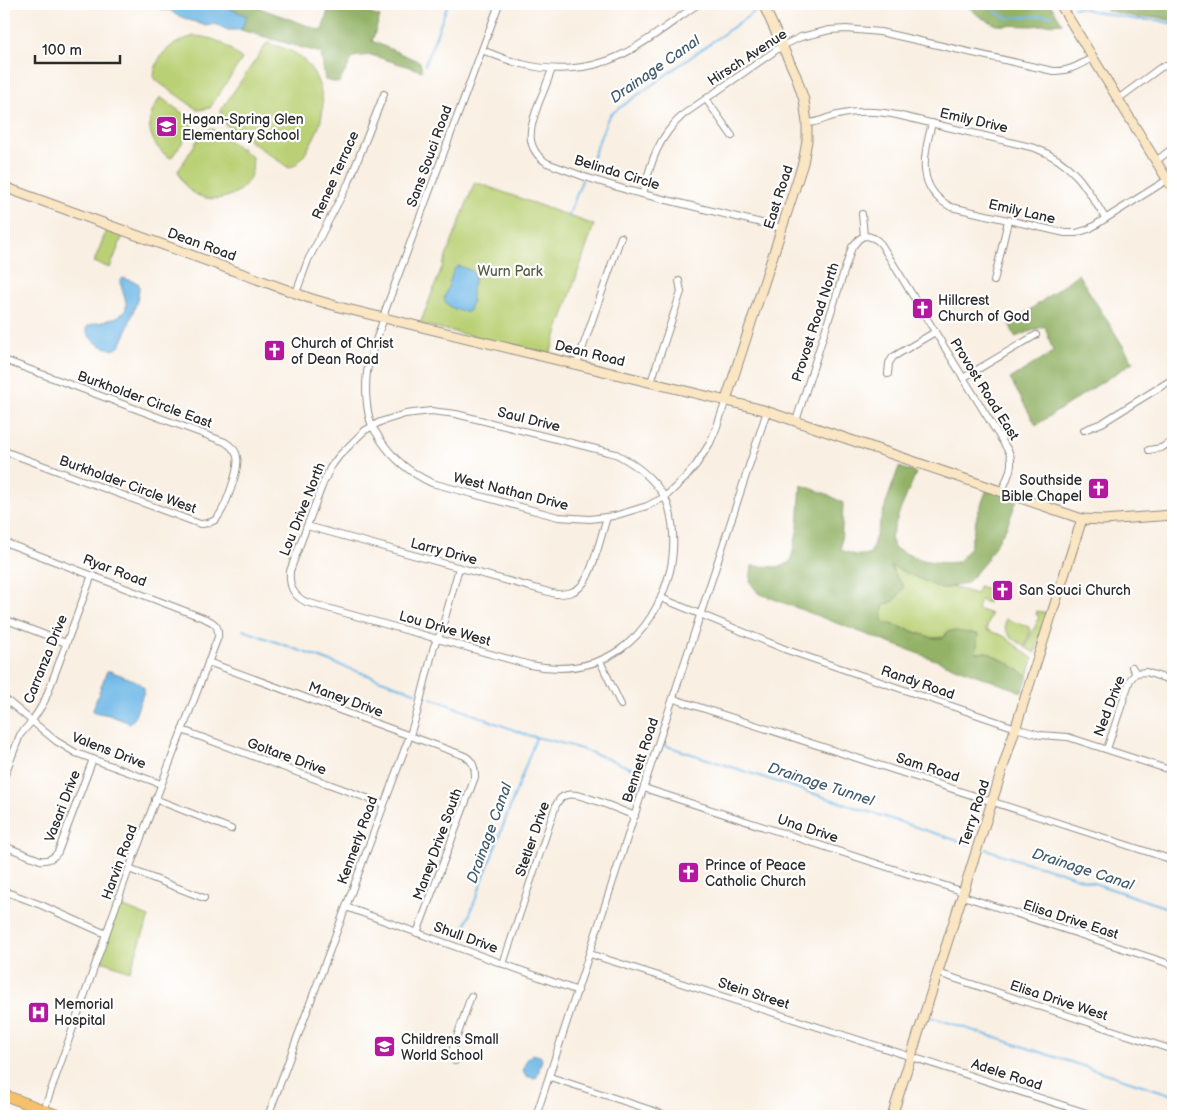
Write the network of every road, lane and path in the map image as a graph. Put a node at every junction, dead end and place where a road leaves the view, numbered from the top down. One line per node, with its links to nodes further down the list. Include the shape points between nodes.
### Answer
1 (6, 4): 6 (street)
2 (499, 4): 8 (street, Sans Souci Road)
3 (698, 4): 11 (street, via 616,58 585,67)
4 (763, 4): 7 (street, East Road)
5 (1060, 4): 9 (street)
6 (4, 8)
7 (782, 46): 9 (street, Hirsch Avenue, via 808,35 846,29 880,32 1046,71 1069,70); 13 (street, Hirsch Avenue); 15 (street, East Road, via 804,100)
8 (482, 50): 11 (street, via 523,65); 33 (street, Sans Souci Road)
9 (1092, 58): 14 (street)
10 (1173, 66): 14 (street, via 1160,68)
11 (552, 69): 23 (street, Belinda Circle, via 530,130 536,154 547,162 585,177)
12 (384, 94): 32 (street, Renee Terrace, via 349,182 308,260)
13 (706, 99): 17 (street); 23 (street, Hirsch Avenue, via 677,120 663,137 650,165)
14 (1118, 99): 19 (street)
15 (807, 123): 16 (street, Emily Drive, via 864,111); 27 (street, East Road, via 803,163)
16 (932, 123): 25 (street, Emily Drive, via 1024,145 1053,156 1078,177); 26 (street, Emily Lane, via 924,162 926,178 933,192 951,207)
17 (732, 136)
18 (1173, 148): 19 (street)
19 (1156, 161): 20 (street)
20 (1167, 180): 22 (street); 25 (street, Emily Lane)
21 (4, 187): 32 (street, Dean Road)
22 (1173, 190)
23 (644, 194): 27 (street, Belinda Circle)
24 (862, 214): 28 (street)
25 (1105, 218): 26 (street, Emily Lane, via 1070,234)
26 (1008, 221): 31 (street)
27 (782, 228): 42 (street, East Road)
28 (864, 236): 34 (street, Provost Road East, via 878,240); 44 (street, Provost Road North, via 852,247)
29 (621, 237): 37 (street)
30 (679, 281): 41 (street, via 681,292)
31 (994, 281)
32 (296, 293): 33 (street, Dean Road)
33 (384, 318): 37 (street, Dean Road); 45 (street, Sans Souci Road, via 367,371 366,396)
34 (935, 332): 38 (street, via 894,358); 39 (street, Provost Road East)
35 (1036, 335): 39 (street)
36 (4, 360): 51 (street, Burkholder Circle East, via 225,442 237,454 238,460 237,473)
37 (577, 364): 41 (street, Dean Road)
38 (888, 374)
39 (963, 378): 50 (street, Provost Road East, via 1011,456)
40 (1173, 379): 46 (street, via 1102,423)
41 (651, 382): 42 (street, Dean Road)
42 (726, 400): 43 (street, Dean Road); 52 (street, West Nathan Drive, via 704,454)
43 (767, 411): 44 (street, Dean Road); 62 (street, Bennett Road)
44 (796, 421): 50 (street, Dean Road)
45 (372, 426): 52 (street, Saul Drive, via 405,414 430,411 456,414 616,454 636,466); 54 (street, West Nathan Drive, via 397,460 432,483 558,517); 56 (street, Lou Drive North, via 348,446 330,468)
46 (1084, 430)
47 (1173, 441): 48 (street)
48 (1149, 450)
49 (4, 451): 51 (street, Burkholder Circle West, via 200,524 218,517)
50 (1002, 491): 55 (street, Dean Road)
51 (229, 492)
52 (665, 497): 54 (street, West Nathan Drive, via 647,506); 61 (street, Lou Drive West, via 673,528 674,554)
53 (1173, 515): 55 (street, Dean Road)
54 (607, 517): 58 (street, Larry Drive, via 588,576 584,584 574,591 556,594)
55 (1082, 519): 76 (street, Terry Road)
56 (307, 526): 58 (street, Larry Drive); 60 (street, Lou Drive North, via 290,571)
57 (4, 542): 59 (street, Ryar Road)
58 (459, 568): 65 (street, Kennerly Road)
59 (92, 575): 64 (street, Ryar Road, via 206,618); 66 (street, Carranza Drive)
60 (290, 587): 65 (street, Lou Drive West, via 306,602)
61 (661, 598): 62 (street, Randy Road); 67 (street, Lou Drive West, via 652,616 634,638)
62 (702, 614): 73 (street, Bennett Road); 76 (street, Randy Road, via 787,650)
63 (4, 619): 66 (street)
64 (215, 625): 68 (street, Harvin Road, via 219,630 218,637)
65 (437, 640): 67 (street, Lou Drive West, via 545,668 566,668); 78 (street, Kennerly Road)
66 (66, 643): 75 (street, Carranza Drive, via 42,707)
67 (600, 661): 74 (street)
68 (208, 662): 77 (street, Harvin Road); 78 (street, Maney Drive)
69 (1132, 667): 70 (street)
70 (1136, 673): 71 (street, via 1146,672); 79 (street, Ned Drive, via 1130,680)
71 (1173, 681)
72 (4, 698): 75 (street, Valens Drive)
73 (674, 699): 85 (street, Bennett Road); 87 (street, Sam Road)
74 (621, 705)
75 (32, 721): 80 (street, Valens Drive, via 63,746); 83 (street, Carranza Drive, via 20,735)
76 (1016, 728): 79 (street, Randy Road, via 1040,735 1068,737); 87 (street, Terry Road)
77 (182, 730): 84 (street, Harvin Road); 88 (street, Goltare Drive)
78 (410, 735): 81 (street, Maney Drive, via 465,756); 88 (street, Kennerly Road)
79 (1106, 749): 82 (street, Randy Road)
80 (93, 759): 84 (street, Valens Drive); 91 (street, Vasari Drive, via 55,857 40,860)
81 (474, 764): 98 (street, Maney Drive South, via 475,777)
82 (1173, 770)
83 (4, 777)
84 (161, 784): 86 (street, Harvin Road)
85 (644, 788): 89 (street, Bennett Road); 95 (street, Una Drive)
86 (155, 799): 90 (street); 93 (street, Harvin Road)
87 (992, 801): 92 (street, Sam Road); 95 (street, Terry Road)
88 (384, 804): 97 (street, Kennerly Road)
89 (635, 816): 100 (street, Bennett Road); 101 (street, Stetler Drive, via 578,795 567,794 559,800)
90 (230, 829)
91 (4, 846)
92 (1173, 860)
93 (129, 869): 96 (street); 99 (street, Harvin Road)
94 (4, 891): 99 (street)
95 (963, 894): 102 (street, Elisa Drive East, via 966,898); 103 (street, Terry Road)
96 (204, 898)
97 (346, 907): 98 (street, Shull Drive); 113 (street, Kennerly Road)
98 (417, 933): 101 (street, Shull Drive)
99 (106, 934): 111 (street, Harvin Road)
100 (590, 954): 104 (street, Bennett Road); 107 (street, Stein Street)
101 (503, 964): 104 (street, Shull Drive)
102 (1173, 965)
103 (938, 973): 106 (street, Elisa Drive West); 107 (street, Terry Road)
104 (578, 991): 109 (street, Bennett Road)
105 (471, 996): 108 (street, via 452,1051)
106 (1173, 1050)
107 (911, 1056): 116 (street, Terry Road); 117 (street, Adele Road)
108 (455, 1061)
109 (550, 1077): 114 (street, Bennett Road); 115 (street)
110 (4, 1095): 111 (main road)
111 (44, 1110): 112 (main road)
112 (60, 1116)
113 (268, 1116)
114 (536, 1116)
115 (669, 1116)
116 (892, 1116)
117 (1096, 1116)

